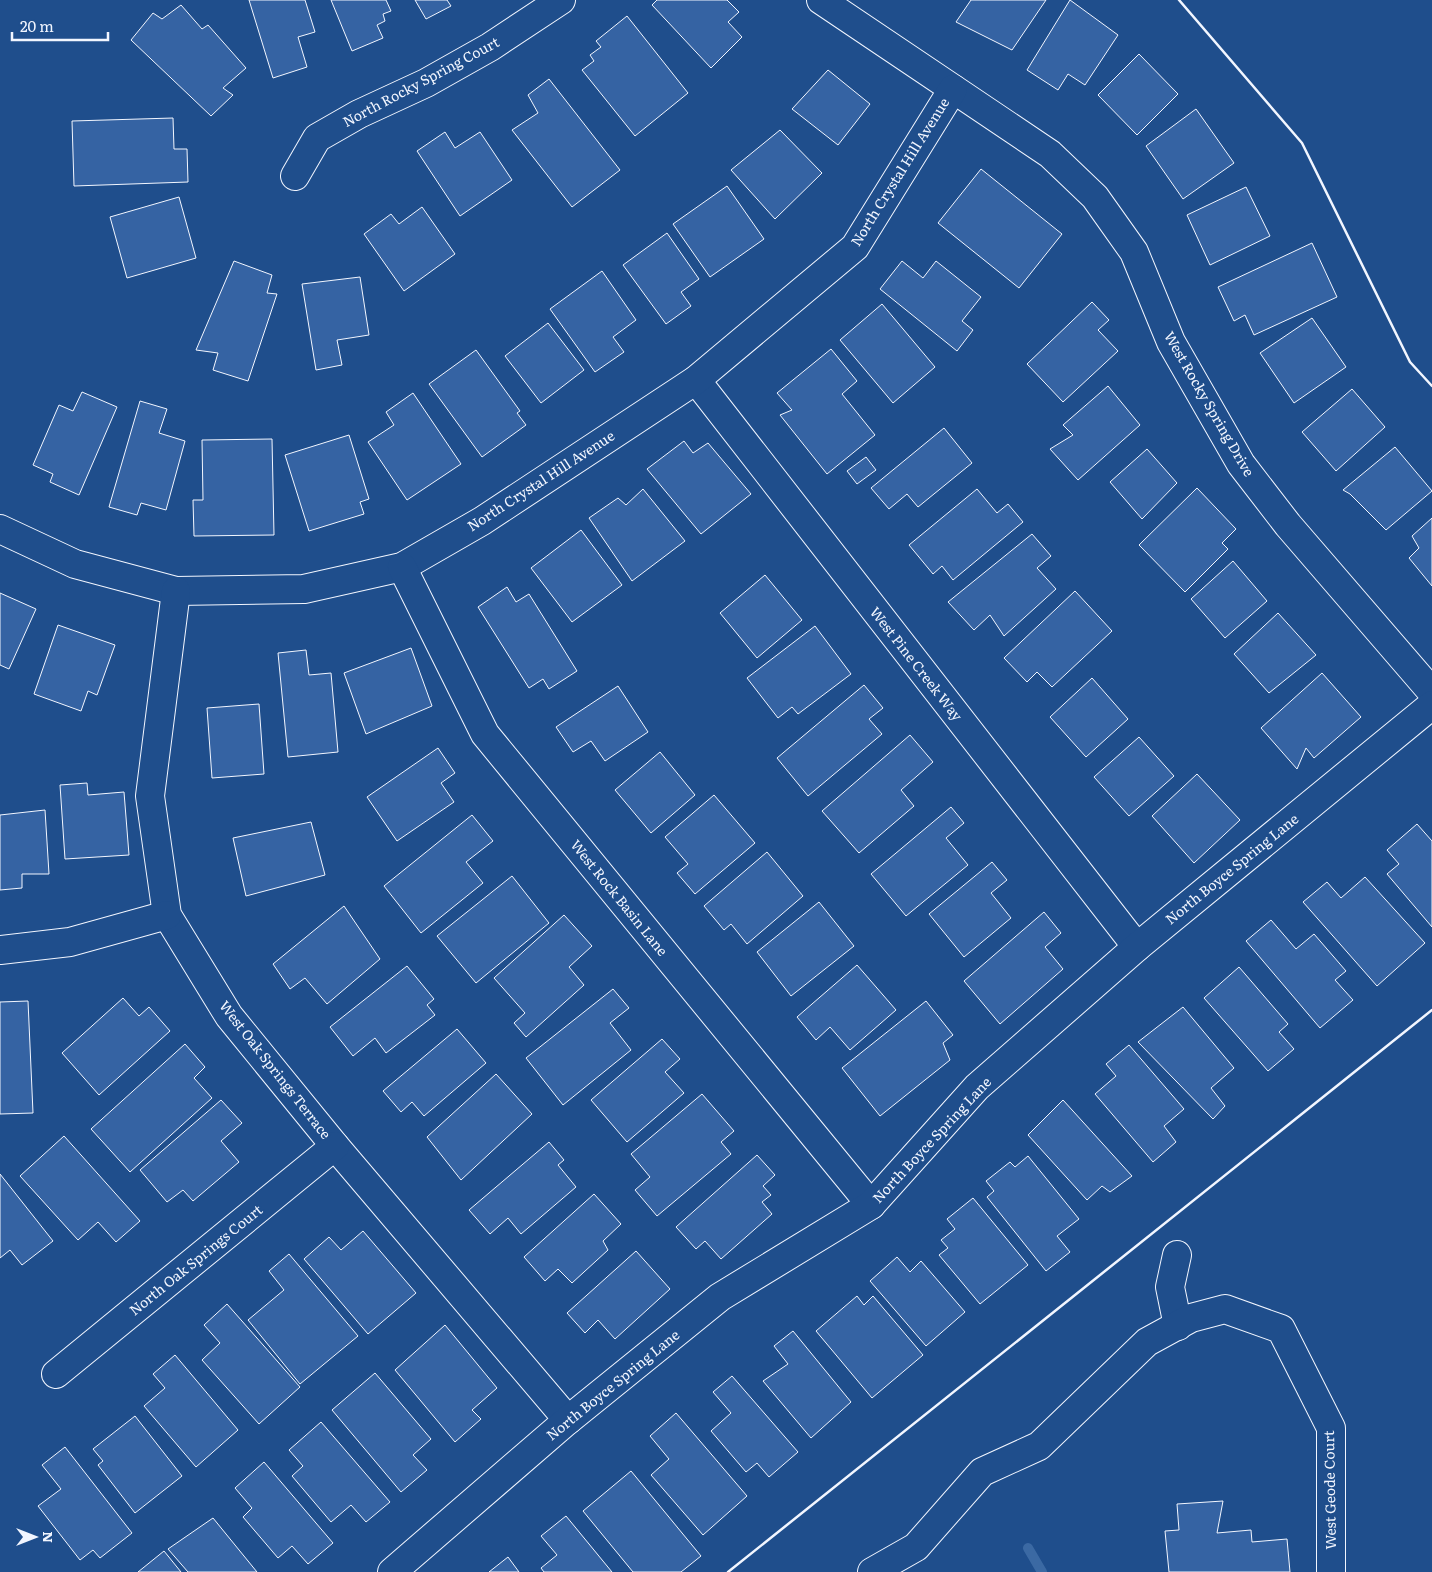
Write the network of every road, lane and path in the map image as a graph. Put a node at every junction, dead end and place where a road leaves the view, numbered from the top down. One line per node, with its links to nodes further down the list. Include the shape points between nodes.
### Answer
1 (561, 0): 4 (street, North Rocky Spring Court, via 490,47 317,138)
2 (821, 0): 3 (street, West Rocky Spring Drive)
3 (953, 89): 5 (street, North Crystal Hill Avenue, via 855,247); 9 (street, West Rocky Spring Drive, via 1050,154 1095,197 1134,252 1171,342 1241,464 1288,525)
4 (295, 176)
5 (696, 380): 7 (street, North Crystal Hill Avenue, via 482,521); 12 (street, West Pine Creek Way)
6 (0, 529): 8 (street, North Crystal Hill Avenue, via 75,564)
7 (402, 567): 8 (street, North Crystal Hill Avenue, via 304,589); 15 (street, West Rock Basin Lane, via 485,734)
8 (176, 591): 11 (street, West Oak Springs Terrace, via 150,796)
9 (1432, 692)
10 (1432, 705): 12 (street, North Boyce Spring Lane)
11 (167, 915): 13 (street, via 70,942); 14 (street, West Oak Springs Terrace, via 229,1016)
12 (1137, 947): 15 (street, North Boyce Spring Lane, via 978,1087)
13 (0, 950)
14 (336, 1146): 18 (street, North Oak Springs Court); 19 (street, West Oak Springs Terrace)
15 (871, 1205): 19 (street, North Boyce Spring Lane, via 720,1297)
16 (1177, 1255): 17 (street, via 1170,1287)
17 (1178, 1326): 21 (street, via 1147,1342 1039,1446 982,1472 916,1547); 22 (street, West Geode Court, via 1191,1318 1225,1309 1281,1329 1331,1428)
18 (56, 1374)
19 (568, 1420): 20 (street, North Boyce Spring Lane)
20 (392, 1572)
21 (872, 1572)
22 (1331, 1572)

